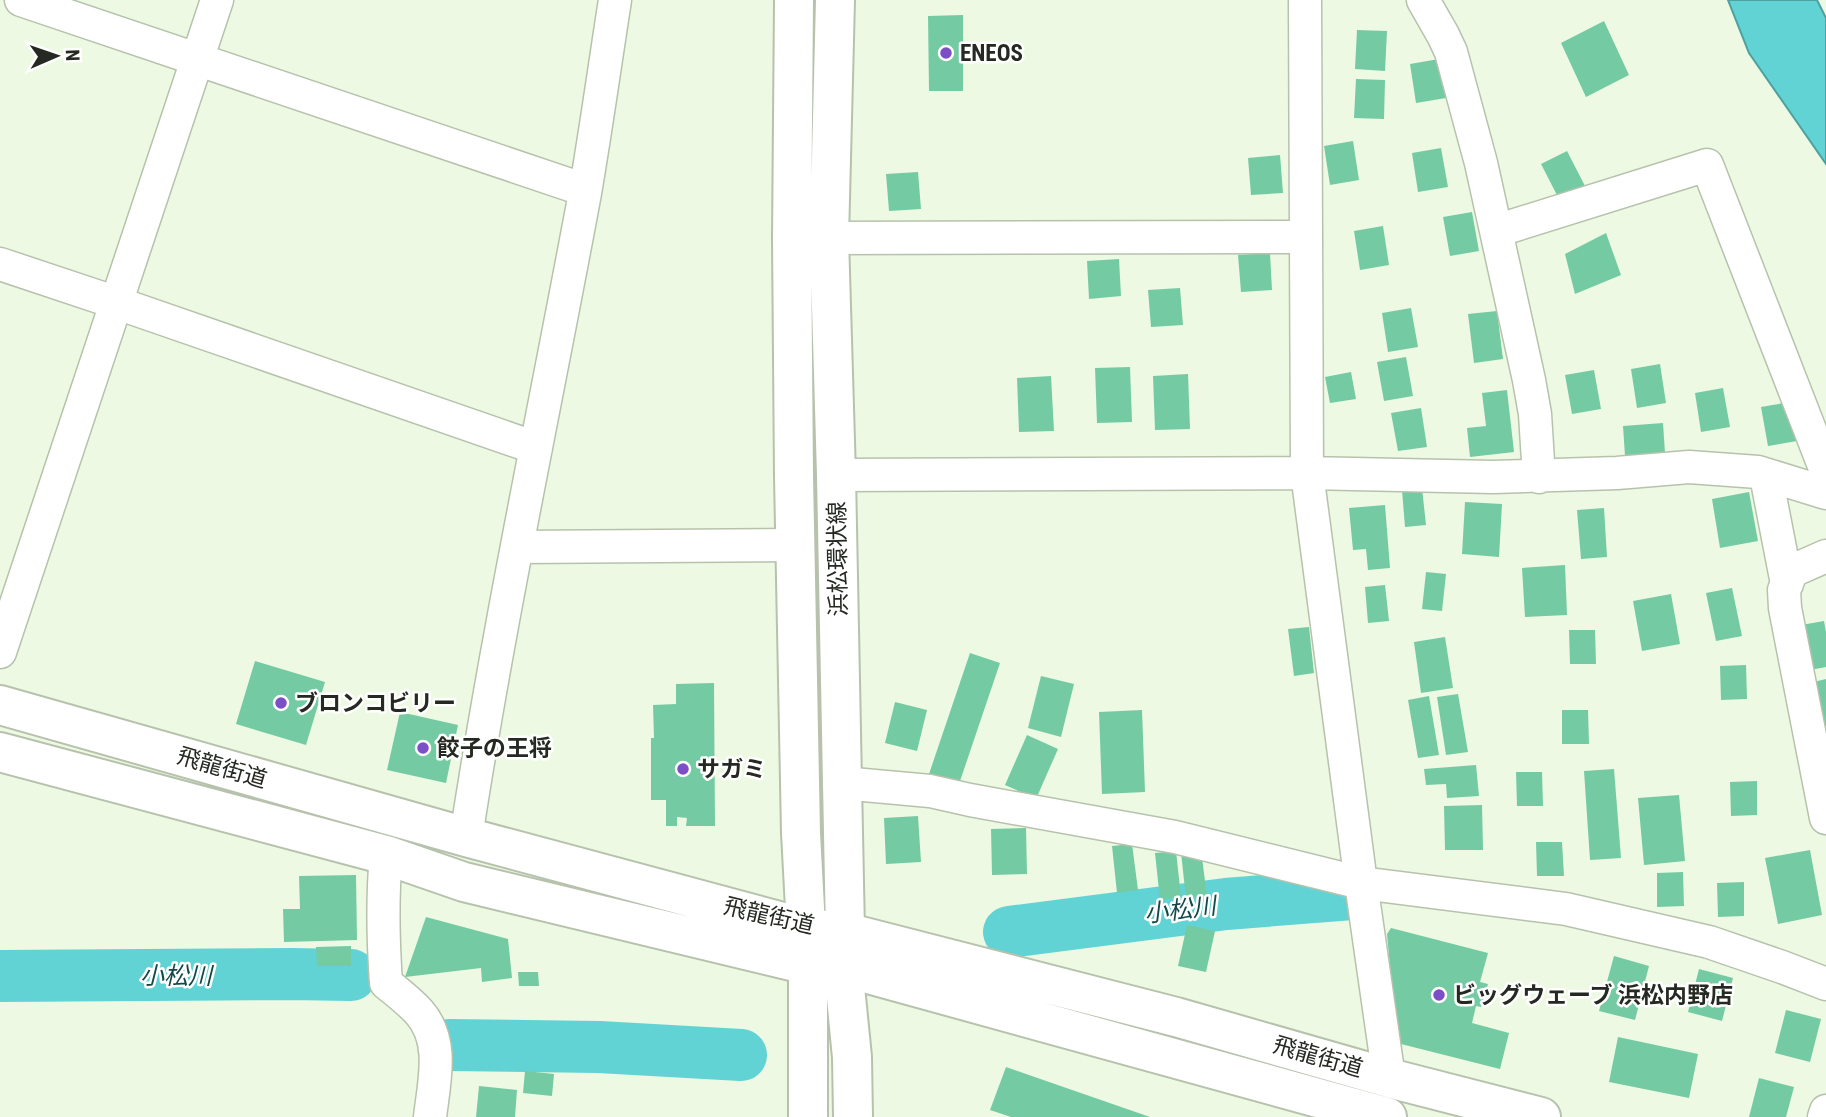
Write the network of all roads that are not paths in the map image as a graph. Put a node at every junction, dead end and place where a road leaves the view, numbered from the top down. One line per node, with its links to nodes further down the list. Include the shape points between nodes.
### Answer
1 (21, 0): 8 (street)
2 (217, 0): 8 (street)
3 (615, 0): 9 (street)
4 (794, 0): 22 (main road, 浜松環状線)
5 (835, 0): 12 (main road, 浜松環状線)
6 (1305, 0): 11 (street)
7 (1423, 0): 10 (street, via 1451,51)
8 (196, 60): 9 (street); 14 (street)
9 (585, 190): 15 (street)
10 (1496, 231): 16 (street, via 1707,165); 20 (street, via 1535,414)
11 (1306, 237): 12 (street); 17 (street)
12 (829, 239): 18 (main road, 浜松環状線)
13 (0, 264): 14 (street)
14 (117, 303): 15 (street); 26 (street)
15 (536, 448): 23 (street)
16 (1826, 471)
17 (1307, 473): 18 (street); 20 (street); 33 (street)
18 (836, 475): 29 (main road, 浜松環状線)
19 (1766, 476): 20 (street, via 1689,467); 21 (street); 25 (street)
20 (1539, 477)
21 (1826, 493)
22 (796, 545): 23 (street); 34 (main road, 浜松環状線)
23 (518, 547): 31 (street)
24 (1826, 556): 25 (street, via 1792,570)
25 (1787, 584): 30 (street, via 1785,608)
26 (0, 652)
27 (0, 705): 31 (main road, 飛龍街道)
28 (0, 752): 32 (main road, 飛龍街道)
29 (842, 783): 33 (street, via 930,791 1175,836); 35 (main road, 浜松環状線)
30 (1826, 818)
31 (466, 837): 34 (main road, 飛龍街道)
32 (386, 855): 35 (main road, 飛龍街道, via 464,882); 39 (street, via 386,983 421,1013 433,1037 437,1064)
33 (1361, 883): 36 (street, via 1566,909 1709,942); 37 (street)
34 (805, 928): 35 (main road, 浜松環状線)
35 (832, 955): 37 (main road, 飛龍街道, via 1176,1017); 40 (main road, 浜松環状線); 41 (main road, 浜松環状線, via 852,1057); 42 (main road, 飛龍街道)
36 (1826, 984)
37 (1389, 1078): 43 (main road, 飛龍街道)
38 (1826, 1111): 44 (street)
39 (430, 1117)
40 (808, 1117)
41 (853, 1117)
42 (1387, 1117)
43 (1541, 1117)
44 (1824, 1117)

